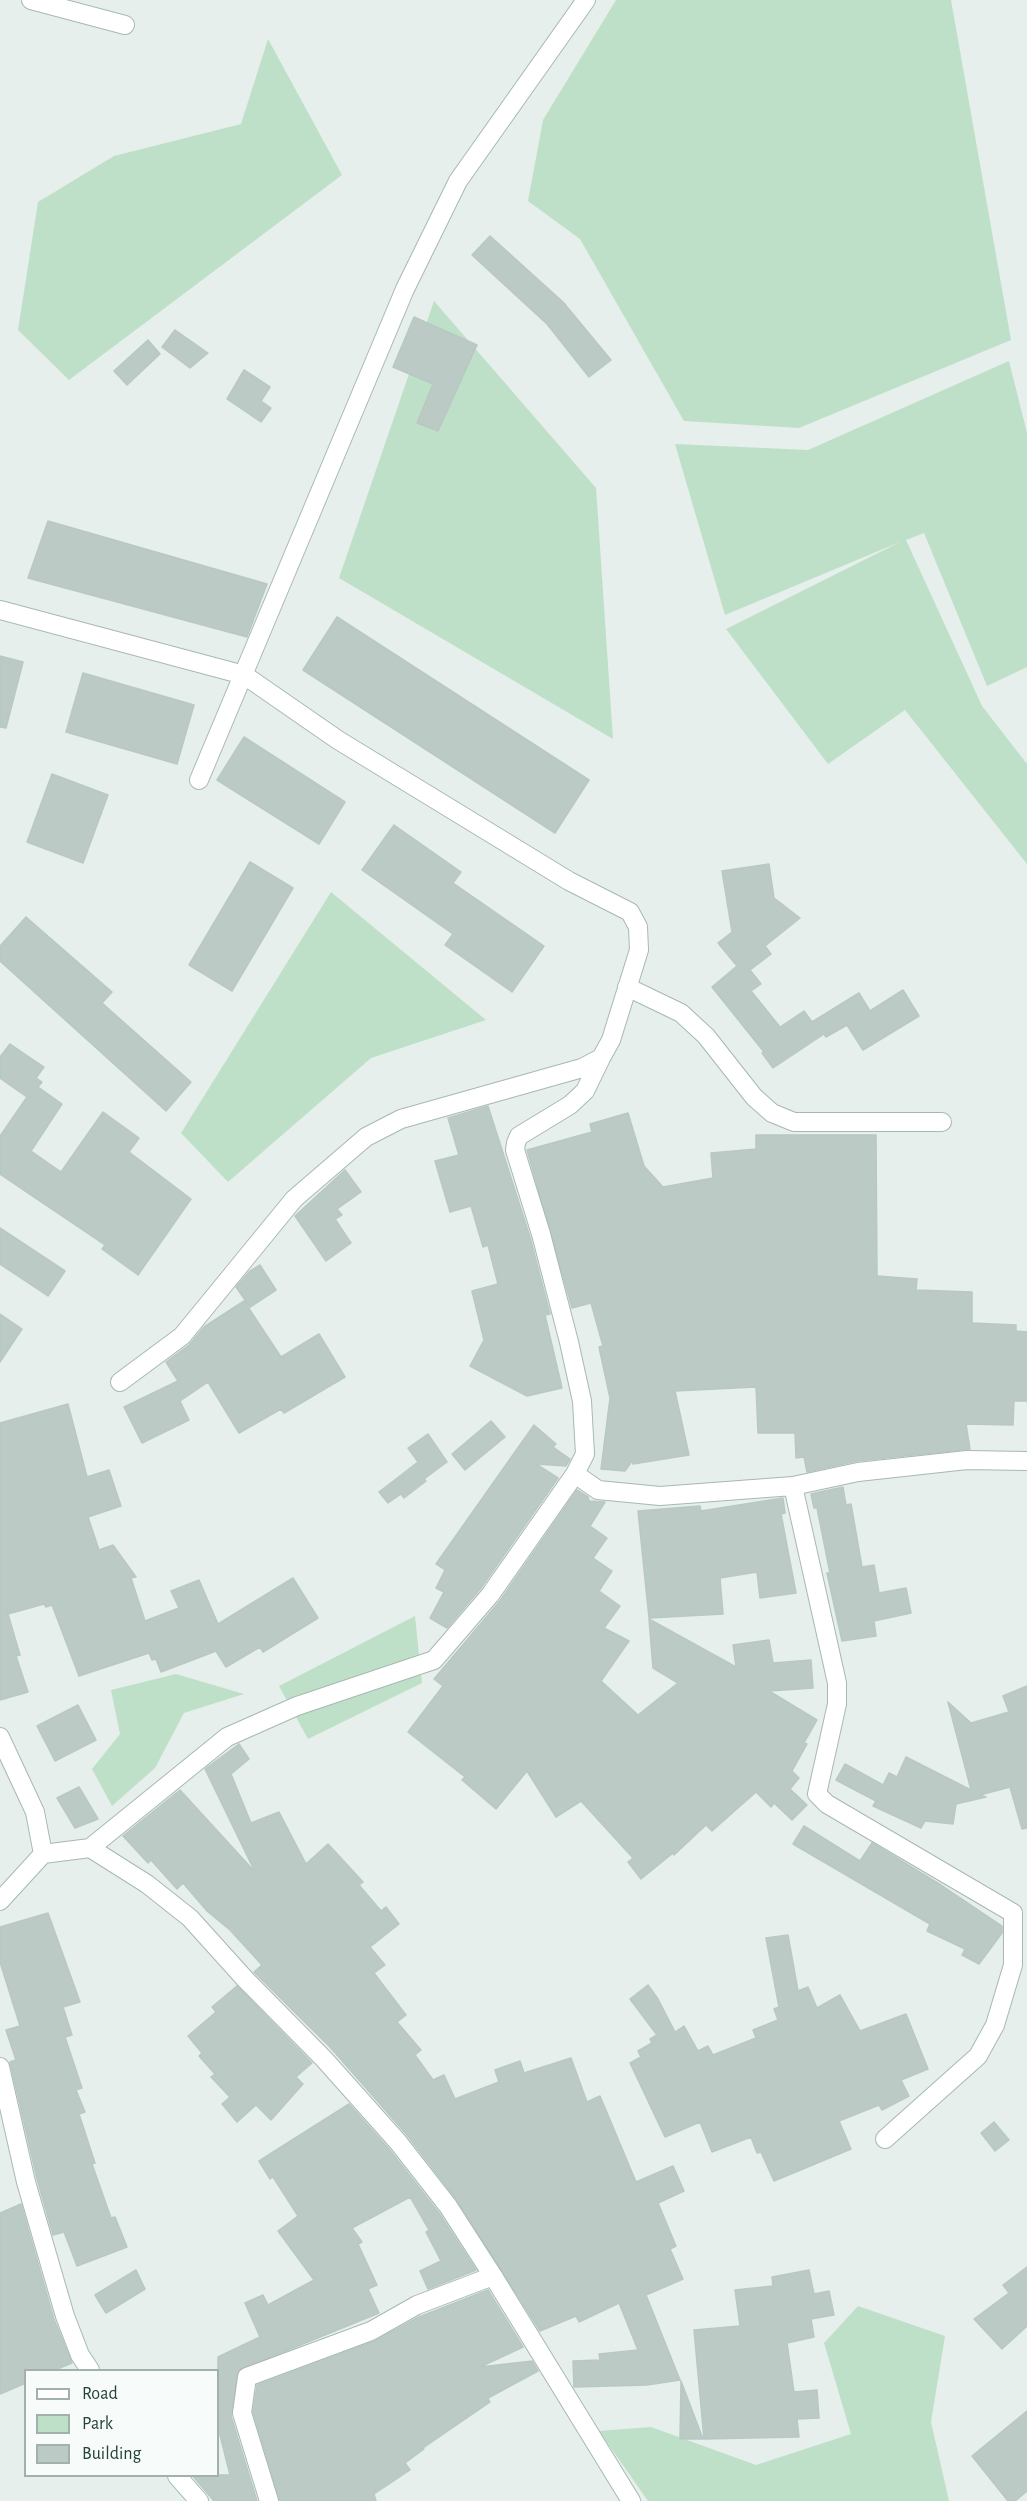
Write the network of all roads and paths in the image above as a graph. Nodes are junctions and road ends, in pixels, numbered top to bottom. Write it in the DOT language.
graph roads {
  1 [pos="31,0"];
  2 [pos="586,0"];
  3 [pos="125,26"];
  4 [pos="0,610"];
  5 [pos="244,675"];
  6 [pos="199,780"];
  7 [pos="627,987"];
  8 [pos="601,1059"];
  9 [pos="942,1122"];
  10 [pos="120,1382"];
  11 [pos="1027,1461"];
  12 [pos="575,1474"];
  13 [pos="793,1486"];
  14 [pos="0,1737"];
  15 [pos="90,1848"];
  16 [pos="44,1854"];
  17 [pos="0,1900"];
  18 [pos="0,2067"];
  19 [pos="885,2139"];
  20 [pos="493,2276"];
  21 [pos="89,2369"];
  22 [pos="179,2477"];
  23 [pos="199,2501"];
  24 [pos="269,2501"];
  25 [pos="631,2501"];
  1 -- 3 [label="street"];
  2 -- 5 [label="street"];
  4 -- 5 [label="street"];
  5 -- 6 [label="street"];
  5 -- 7 [label="street"];
  7 -- 8 [label="street"];
  7 -- 9 [label="street"];
  8 -- 10 [label="street"];
  8 -- 12 [label="street"];
  11 -- 13 [label="street"];
  12 -- 13 [label="street"];
  12 -- 15 [label="street"];
  13 -- 19 [label="street"];
  14 -- 16 [label="street"];
  15 -- 16 [label="street"];
  15 -- 20 [label="street"];
  16 -- 17 [label="street"];
  18 -- 21 [label="street"];
  20 -- 24 [label="street"];
  20 -- 25 [label="street"];
  22 -- 23 [label="street"];
}
